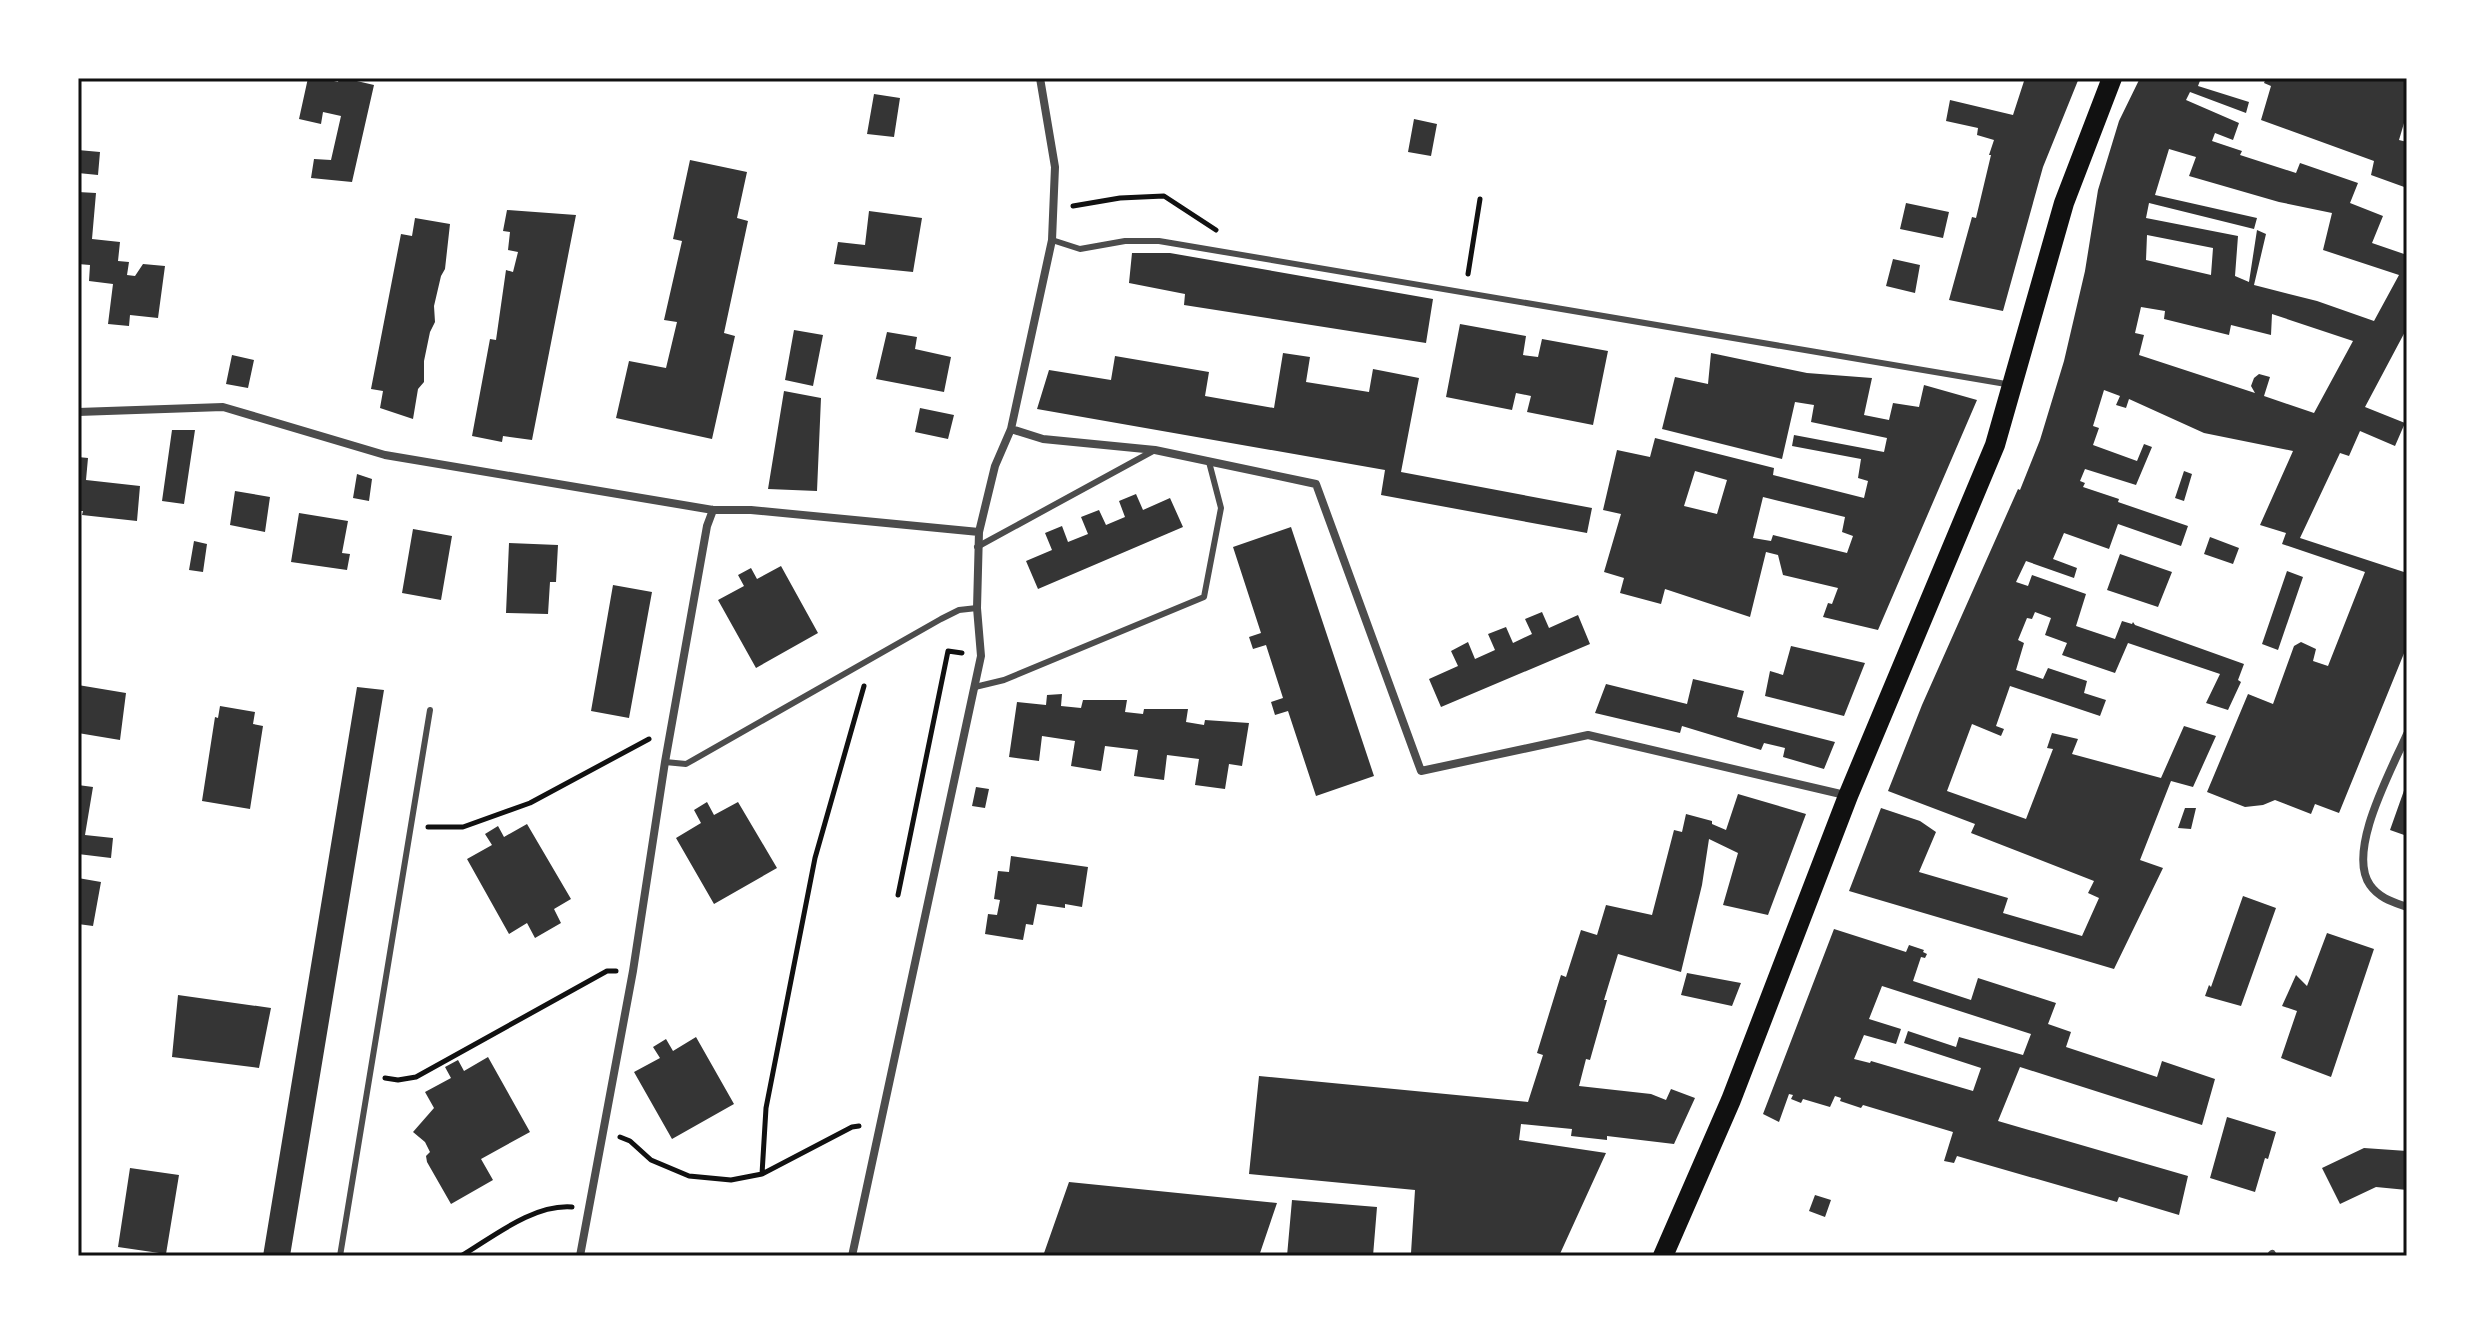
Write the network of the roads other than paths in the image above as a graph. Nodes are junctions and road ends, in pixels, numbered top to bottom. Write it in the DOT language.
graph roads {
  1 [pos="1040,78"];
  2 [pos="2112,78"];
  3 [pos="1052,240"];
  4 [pos="2014,386"];
  5 [pos="78,412"];
  6 [pos="1011,429"];
  7 [pos="1155,450"];
  8 [pos="1209,462"];
  9 [pos="713,510"];
  10 [pos="979,532"];
  11 [pos="977,547"];
  12 [pos="977,608"];
  13 [pos="975,687"];
  14 [pos="430,710"];
  15 [pos="2407,734"];
  16 [pos="665,762"];
  17 [pos="1848,796"];
  18 [pos="2407,907"];
  19 [pos="340,1256"];
  20 [pos="580,1256"];
  21 [pos="852,1256"];
  22 [pos="1663,1256"];
  1 -- 3 [label="street"];
  2 -- 4 [label="main road"];
  3 -- 4 [label="lane"];
  3 -- 6 [label="street"];
  4 -- 17 [label="main road"];
  5 -- 9 [label="street"];
  6 -- 7 [label="street"];
  6 -- 10 [label="street"];
  7 -- 8 [label="street"];
  7 -- 11 [label="lane"];
  8 -- 13 [label="lane"];
  8 -- 17 [label="street"];
  9 -- 10 [label="street"];
  9 -- 16 [label="street"];
  10 -- 11 [label="street"];
  11 -- 12 [label="street"];
  12 -- 13 [label="street"];
  12 -- 16 [label="lane"];
  13 -- 21 [label="street"];
  14 -- 19 [label="lane"];
  15 -- 18 [label="street"];
  16 -- 20 [label="street"];
  17 -- 22 [label="main road"];
}
